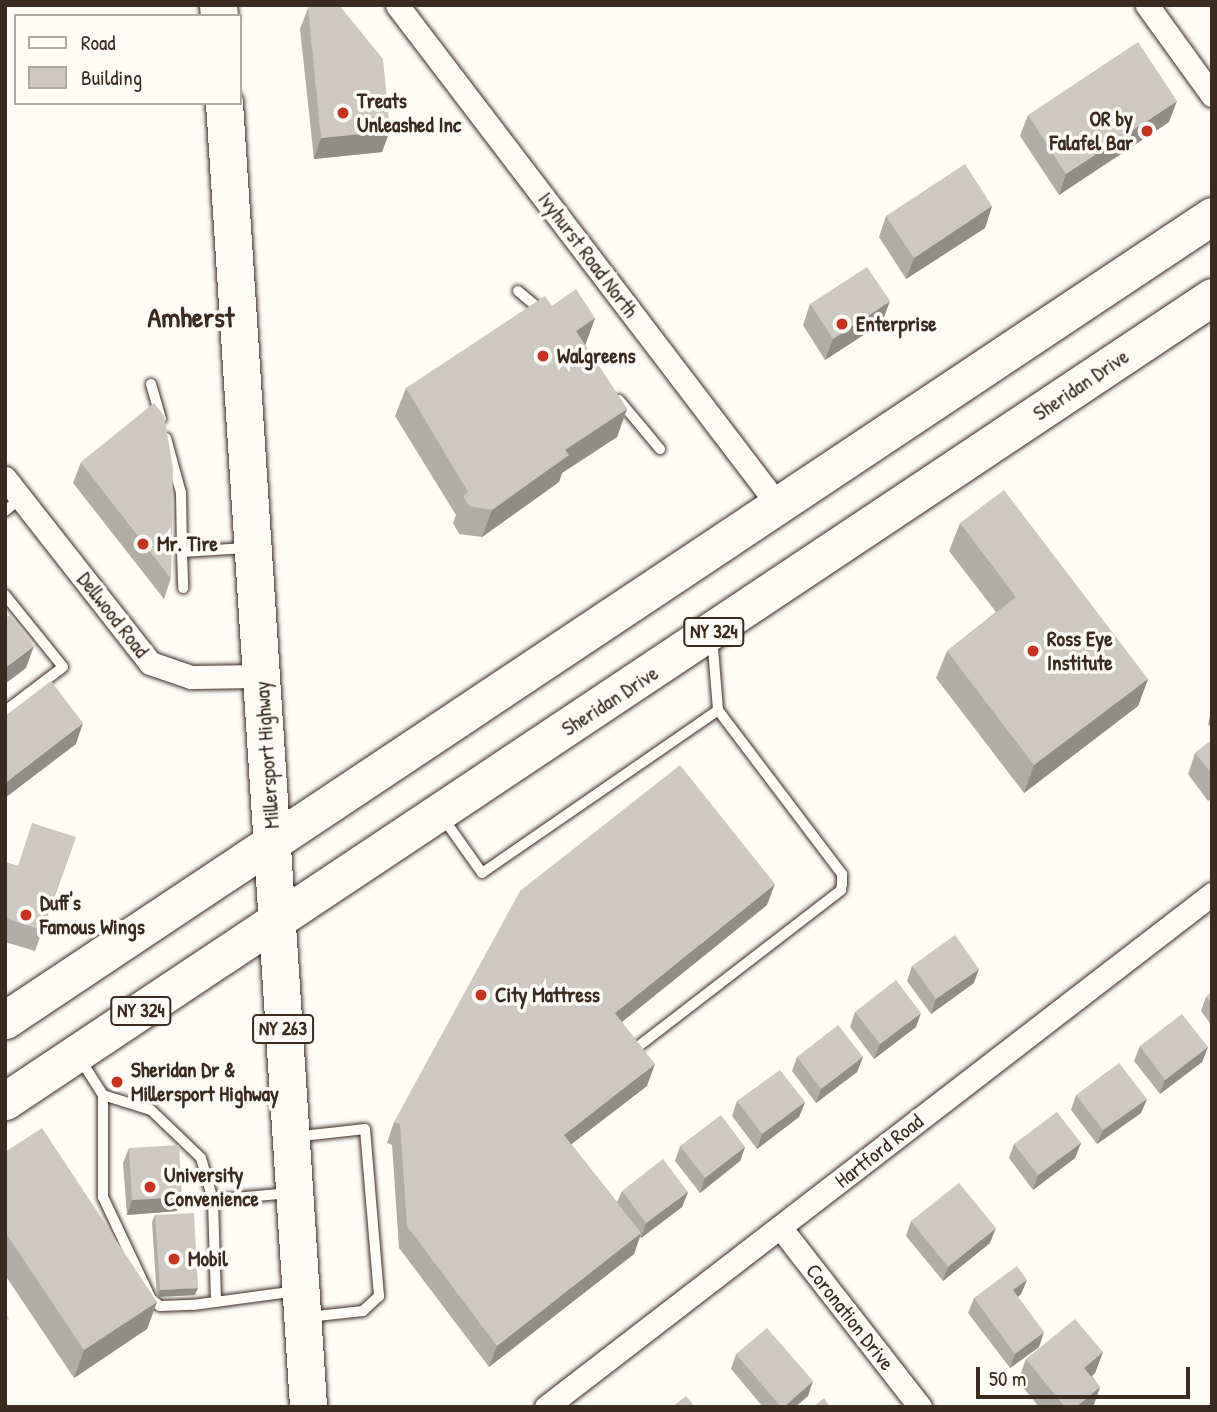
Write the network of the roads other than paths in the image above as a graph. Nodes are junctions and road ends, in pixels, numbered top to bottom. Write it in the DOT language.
graph roads {
  1 [pos="397,5"];
  2 [pos="1147,5"];
  3 [pos="1212,95"];
  4 [pos="224,105"];
  5 [pos="1212,216"];
  6 [pos="518,291"];
  7 [pos="1212,297"];
  8 [pos="557,323"];
  9 [pos="150,384"];
  10 [pos="610,390"];
  11 [pos="660,449"];
  12 [pos="5,478"];
  13 [pos="13,504"];
  14 [pos="778,505"];
  15 [pos="252,548"];
  16 [pos="182,552"];
  17 [pos="183,588"];
  18 [pos="5,595"];
  19 [pos="10,610"];
  20 [pos="712,633"];
  21 [pos="261,677"];
  22 [pos="718,710"];
  23 [pos="5,711"];
  24 [pos="440,813"];
  25 [pos="273,841"];
  26 [pos="1212,894"];
  27 [pos="276,921"];
  28 [pos="5,1020"];
  29 [pos="631,1052"];
  30 [pos="77,1053"];
  31 [pos="103,1095"];
  32 [pos="5,1101"];
  33 [pos="290,1138"];
  34 [pos="293,1193"];
  35 [pos="213,1200"];
  36 [pos="780,1227"];
  37 [pos="216,1302"];
  38 [pos="300,1304"];
  39 [pos="308,1407"];
  40 [pos="546,1407"];
  41 [pos="920,1407"];
  1 -- 14 [label="street, Ivyhurst Road North"];
  2 -- 3 [label="street"];
  4 -- 15 [label="main road, Millersport Highway / NY 263"];
  5 -- 14 [label="main road"];
  6 -- 8 [label="lane"];
  7 -- 20 [label="main road, Sheridan Drive / NY 324"];
  9 -- 16 [label="lane"];
  10 -- 11 [label="lane"];
  12 -- 13 [label="street, Dellwood Road"];
  13 -- 21 [label="street, Dellwood Road"];
  14 -- 25 [label="main road"];
  15 -- 16 [label="lane"];
  15 -- 21 [label="main road, Millersport Highway / NY 263"];
  16 -- 17 [label="lane"];
  18 -- 19 [label="lane"];
  19 -- 23 [label="lane"];
  20 -- 22 [label="lane"];
  20 -- 24 [label="main road, Sheridan Drive / NY 324"];
  21 -- 25 [label="main road, Millersport Highway / NY 263"];
  22 -- 24 [label="lane"];
  22 -- 29 [label="lane"];
  24 -- 27 [label="main road, Sheridan Drive / NY 324"];
  25 -- 27 [label="main road, Millersport Highway / NY 263"];
  25 -- 28 [label="main road"];
  26 -- 36 [label="street, Hartford Road"];
  27 -- 30 [label="main road, Sheridan Drive / NY 324"];
  27 -- 33 [label="main road, Millersport Highway / NY 263"];
  30 -- 31 [label="lane"];
  30 -- 32 [label="main road, Sheridan Drive / NY 324"];
  31 -- 35 [label="lane"];
  31 -- 37 [label="lane"];
  33 -- 34 [label="main road, Millersport Highway / NY 263"];
  33 -- 38 [label="lane"];
  34 -- 35 [label="lane"];
  34 -- 38 [label="main road, Millersport Highway / NY 263"];
  35 -- 37 [label="lane"];
  36 -- 40 [label="street, Hartford Road"];
  36 -- 41 [label="street, Coronation Drive"];
  37 -- 38 [label="lane"];
  38 -- 39 [label="main road, Millersport Highway / NY 263"];
}
